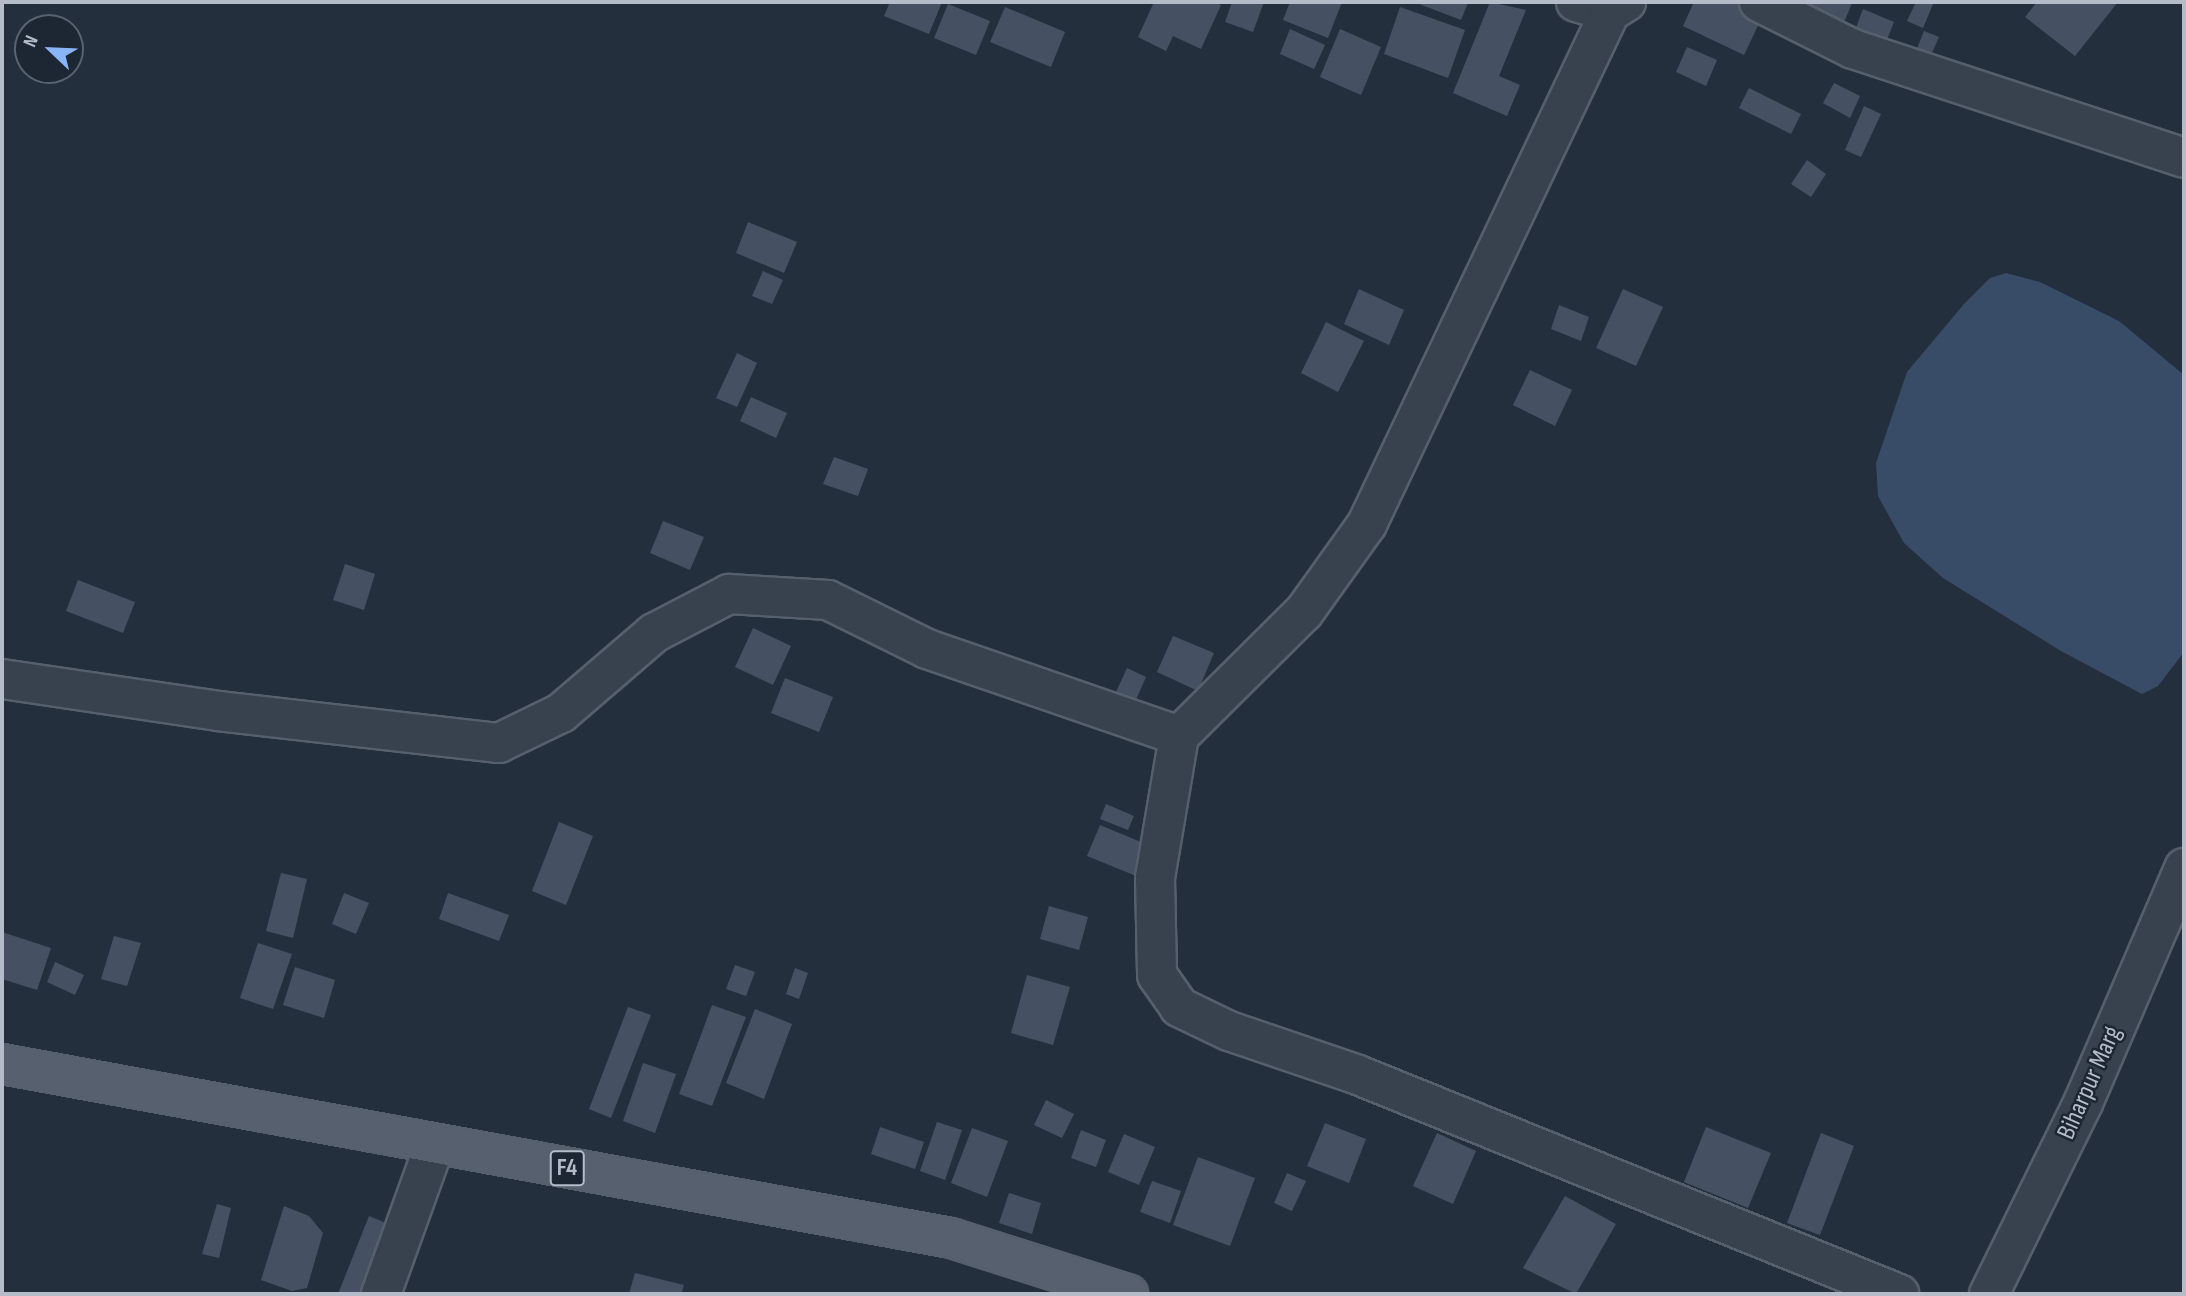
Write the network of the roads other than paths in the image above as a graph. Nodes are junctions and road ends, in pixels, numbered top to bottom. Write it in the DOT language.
graph roads {
  1 [pos="1759,2"];
  2 [pos="1604,5"];
  3 [pos="2184,158"];
  4 [pos="2,679"];
  5 [pos="1179,736"];
  6 [pos="2184,868"];
  7 [pos="2,1064"];
  8 [pos="435,1144"];
  9 [pos="381,1294"];
  10 [pos="1128,1294"];
  11 [pos="1899,1294"];
  12 [pos="1989,1294"];
  1 -- 3 [label="street"];
  2 -- 5 [label="street"];
  4 -- 5 [label="street"];
  5 -- 11 [label="street"];
  6 -- 12 [label="street, Biharpur Marg"];
  7 -- 8 [label="main road, F4"];
  8 -- 9 [label="street"];
  8 -- 10 [label="main road, F4"];
}
